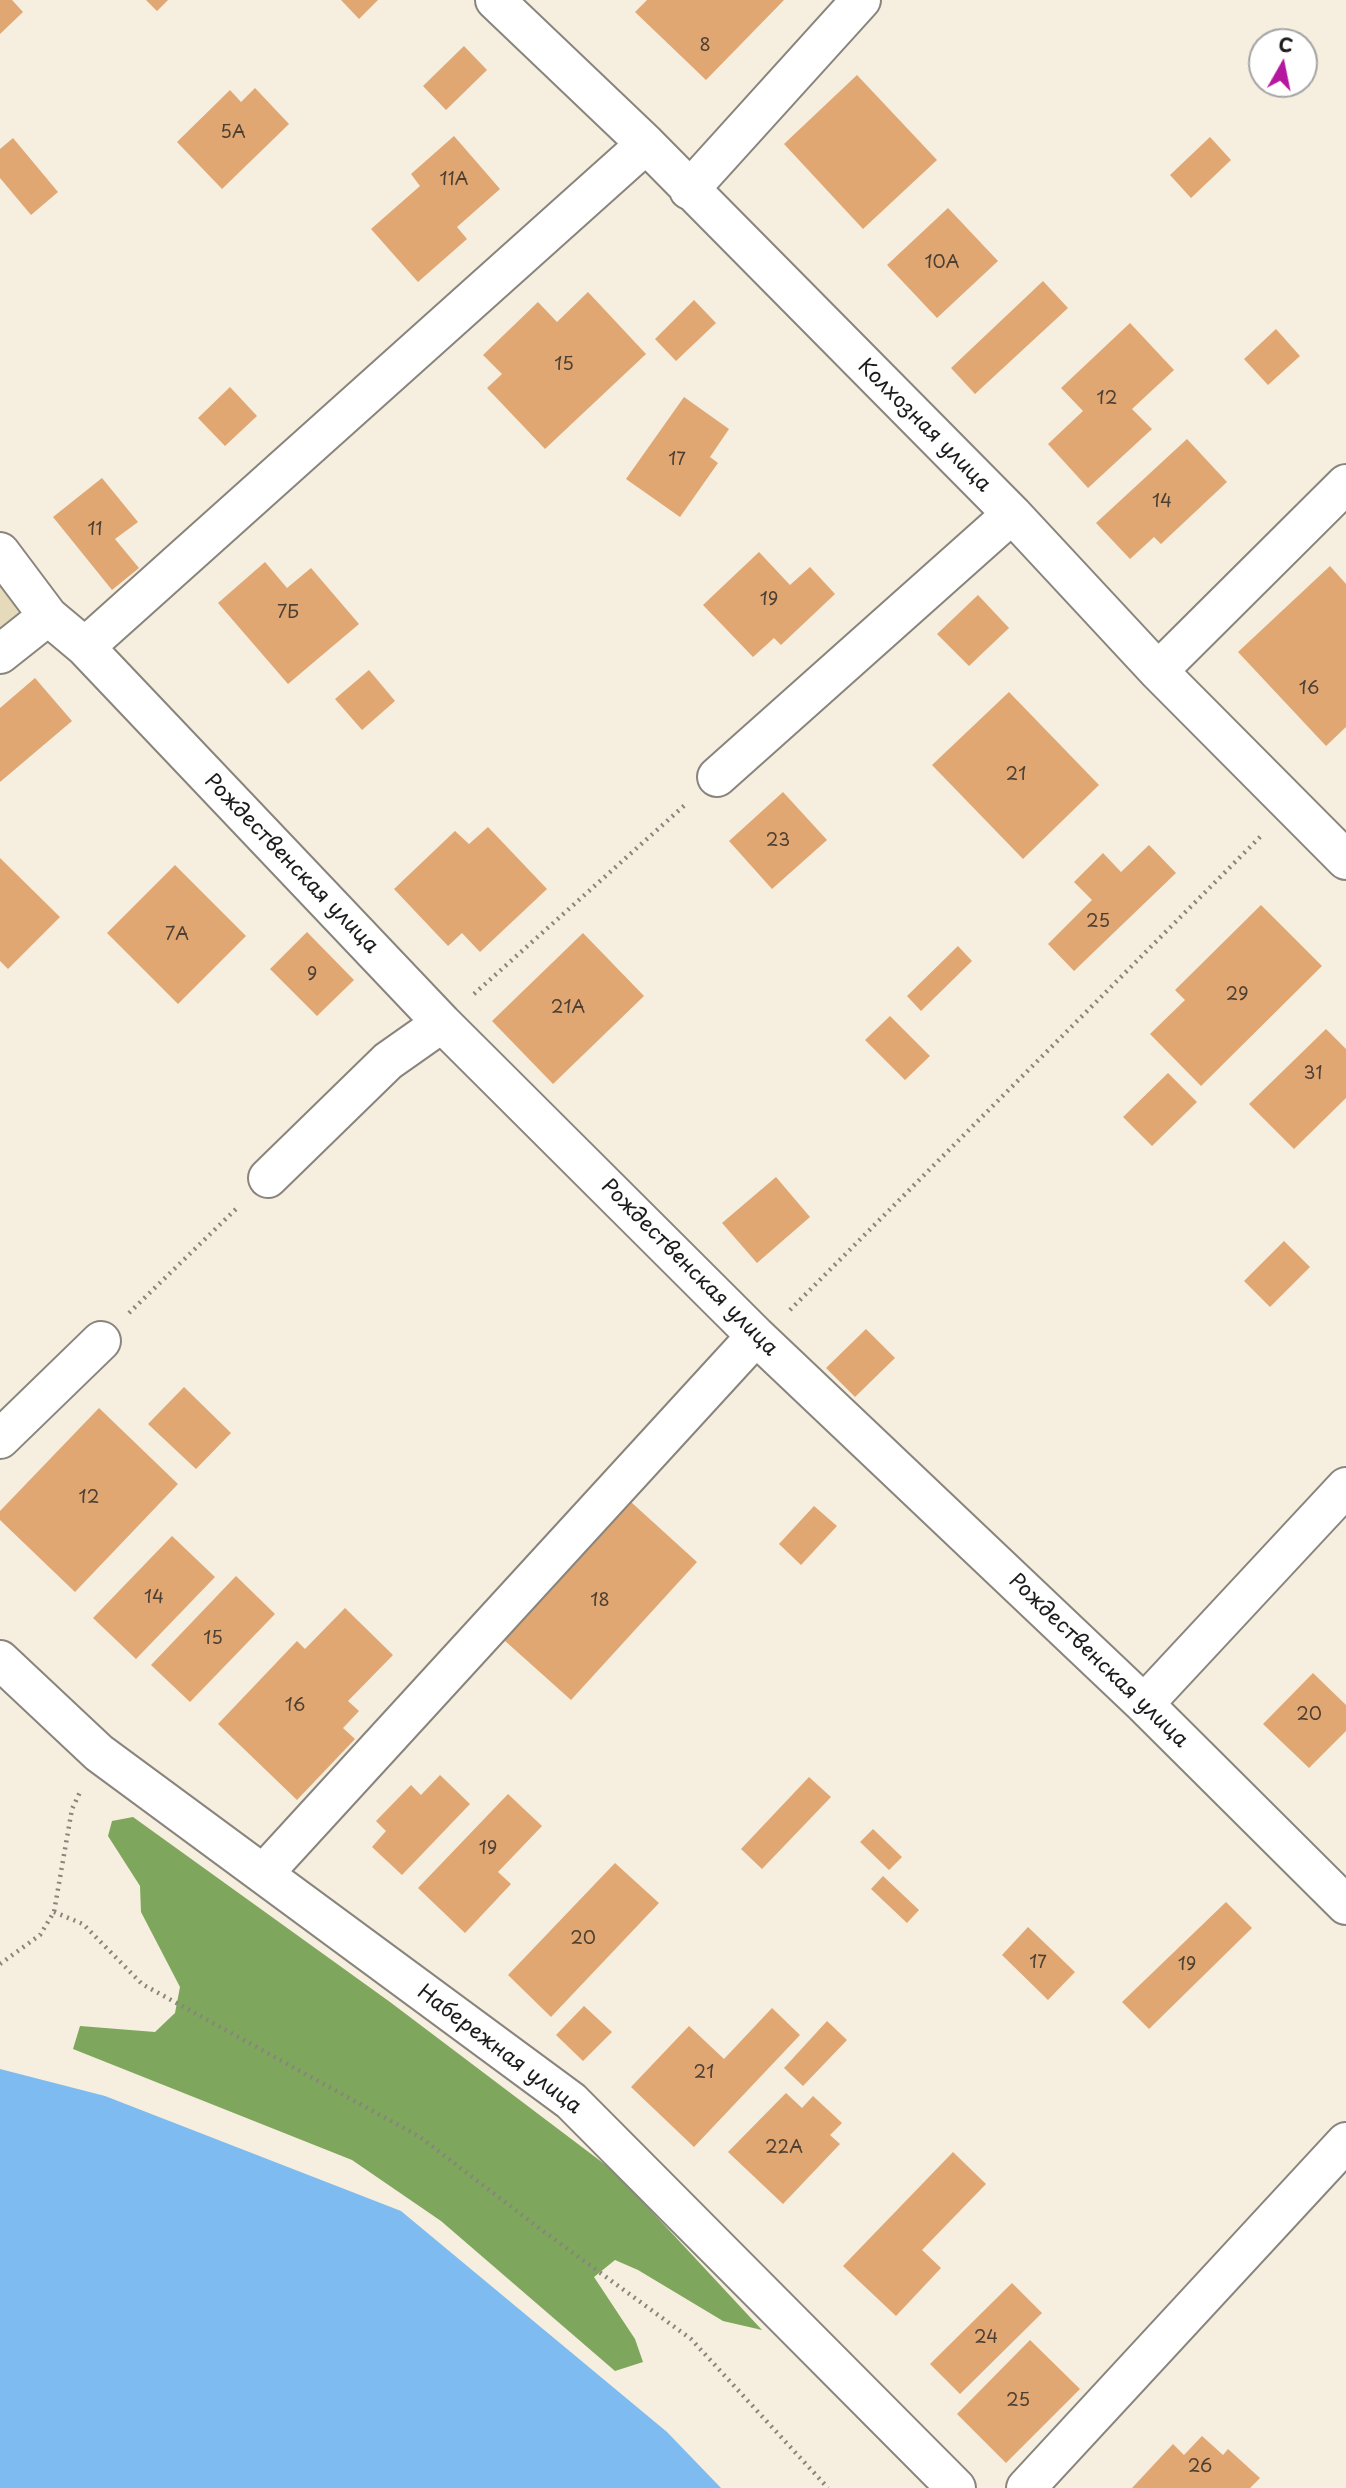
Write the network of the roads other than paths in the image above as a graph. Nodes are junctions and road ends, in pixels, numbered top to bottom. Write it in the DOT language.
graph roads {
  1 [pos="495,0"];
  2 [pos="861,0"];
  3 [pos="646,144"];
  4 [pos="690,190"];
  5 [pos="1346,484"];
  6 [pos="1012,514"];
  7 [pos="0,552"];
  8 [pos="48,616"];
  9 [pos="85,646"];
  10 [pos="0,654"];
  11 [pos="1158,671"];
  12 [pos="717,777"];
  13 [pos="1346,860"];
  14 [pos="442,1023"];
  15 [pos="268,1178"];
  16 [pos="756,1336"];
  17 [pos="101,1340"];
  18 [pos="0,1439"];
  19 [pos="1346,1487"];
  20 [pos="0,1660"];
  21 [pos="1144,1704"];
  22 [pos="263,1874"];
  23 [pos="1346,1905"];
  24 [pos="1346,2143"];
  25 [pos="956,2488"];
  26 [pos="1026,2488"];
  1 -- 3 [label="street, Колхозная улица"];
  2 -- 4 [label="street"];
  3 -- 4 [label="street, Колхозная улица"];
  3 -- 9 [label="street"];
  4 -- 6 [label="street, Колхозная улица"];
  5 -- 11 [label="street"];
  6 -- 11 [label="street, Колхозная улица"];
  6 -- 12 [label="street"];
  7 -- 8 [label="street, Рождественская улица"];
  8 -- 9 [label="street, Рождественская улица"];
  8 -- 10 [label="street"];
  9 -- 14 [label="street, Рождественская улица"];
  11 -- 13 [label="street, Колхозная улица"];
  14 -- 15 [label="street"];
  14 -- 16 [label="street, Рождественская улица"];
  16 -- 21 [label="street, Рождественская улица"];
  16 -- 22 [label="street"];
  17 -- 18 [label="street"];
  19 -- 21 [label="street"];
  20 -- 22 [label="street, Набережная улица"];
  21 -- 23 [label="street, Рождественская улица"];
  22 -- 25 [label="street, Набережная улица"];
  24 -- 26 [label="street"];
}
